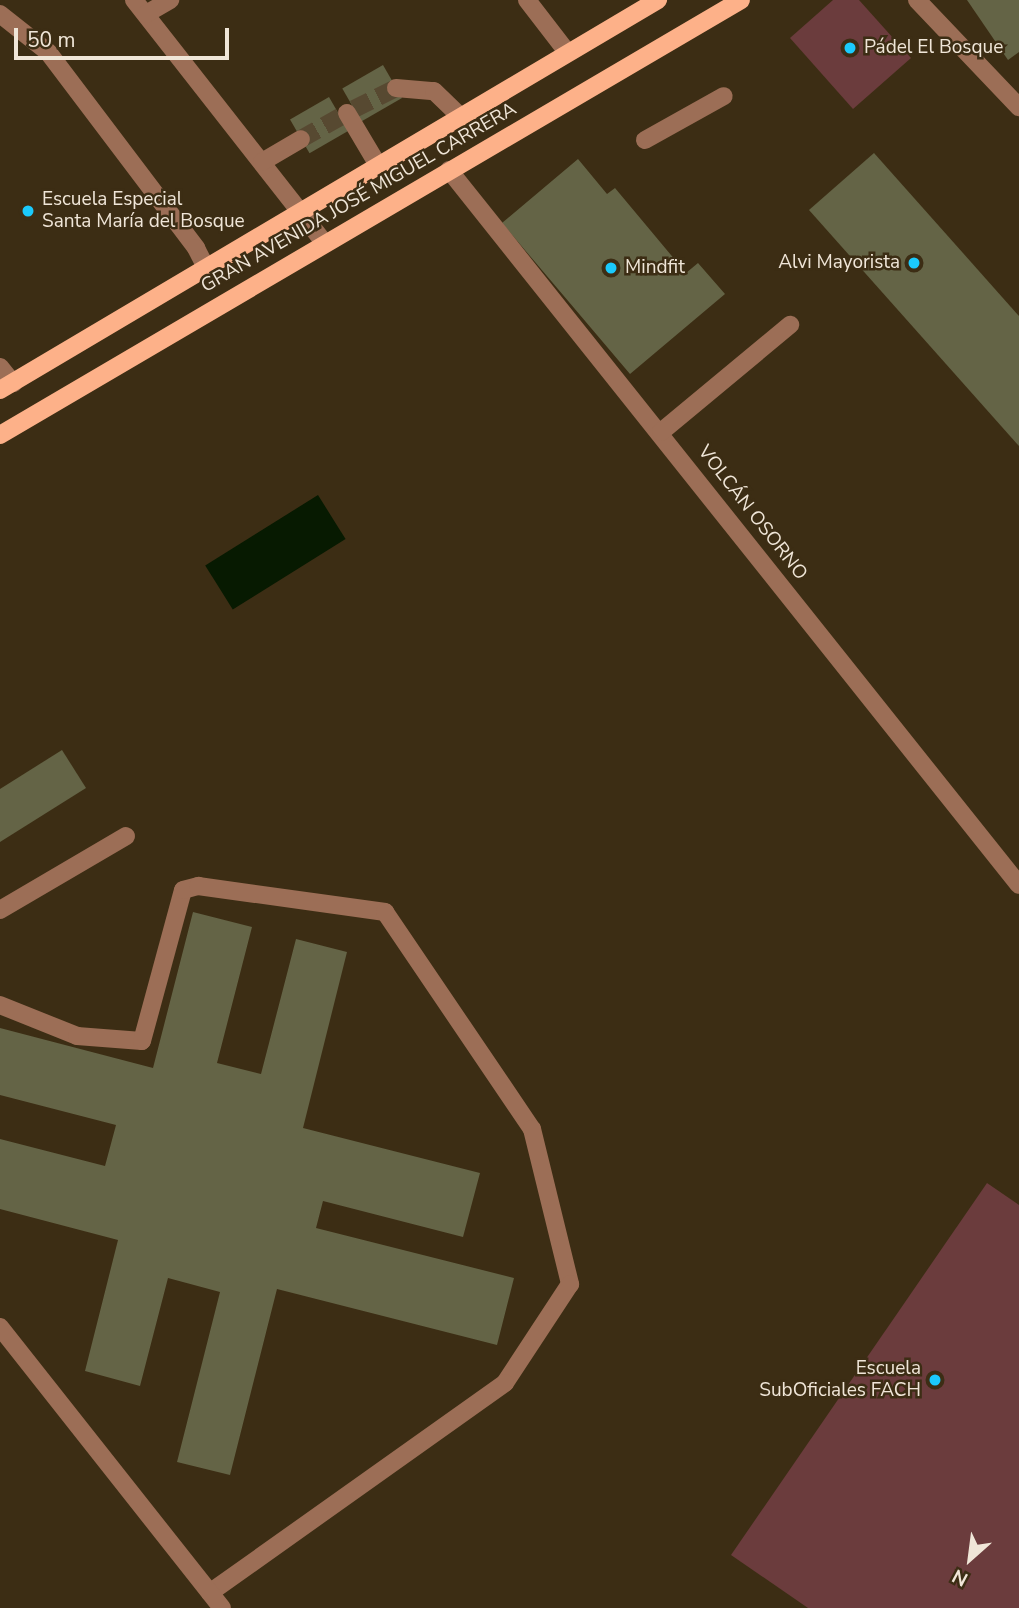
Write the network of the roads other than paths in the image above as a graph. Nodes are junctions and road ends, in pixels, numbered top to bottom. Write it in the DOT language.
graph roads {
  1 [pos="170,0"];
  2 [pos="527,0"];
  3 [pos="658,0"];
  4 [pos="741,0"];
  5 [pos="917,0"];
  6 [pos="140,7"];
  7 [pos="0,14"];
  8 [pos="567,52"];
  9 [pos="396,88"];
  10 [pos="724,96"];
  11 [pos="1019,107"];
  12 [pos="347,113"];
  13 [pos="461,117"];
  14 [pos="301,139"];
  15 [pos="645,140"];
  16 [pos="262,162"];
  17 [pos="379,167"];
  18 [pos="449,170"];
  19 [pos="302,213"];
  20 [pos="324,242"];
  21 [pos="207,270"];
  22 [pos="790,325"];
  23 [pos="0,367"];
  24 [pos="6,387"];
  25 [pos="661,432"];
  26 [pos="0,435"];
  27 [pos="126,836"];
  28 [pos="1019,885"];
  29 [pos="0,910"];
  30 [pos="0,1005"];
  31 [pos="0,1327"];
  32 [pos="210,1593"];
  33 [pos="222,1608"];
  1 -- 6 [label="street"];
  2 -- 8 [label="street"];
  3 -- 8 [label="main road, GRAN AVENIDA JOSÉ MIGUEL CARRERA"];
  4 -- 18 [label="main road, GRAN AVENIDA JOSÉ MIGUEL CARRERA"];
  5 -- 11 [label="street"];
  6 -- 16 [label="street"];
  7 -- 21 [label="street"];
  8 -- 13 [label="main road, GRAN AVENIDA JOSÉ MIGUEL CARRERA"];
  9 -- 13 [label="street"];
  10 -- 15 [label="street"];
  12 -- 17 [label="street"];
  13 -- 17 [label="main road, GRAN AVENIDA JOSÉ MIGUEL CARRERA"];
  14 -- 16 [label="street"];
  16 -- 19 [label="street"];
  17 -- 19 [label="main road, GRAN AVENIDA JOSÉ MIGUEL CARRERA"];
  18 -- 20 [label="main road, GRAN AVENIDA JOSÉ MIGUEL CARRERA"];
  18 -- 25 [label="street, VOLCÁN OSORNO"];
  19 -- 20 [label="street"];
  19 -- 21 [label="main road, GRAN AVENIDA JOSÉ MIGUEL CARRERA"];
  20 -- 26 [label="main road, GRAN AVENIDA JOSÉ MIGUEL CARRERA"];
  21 -- 24 [label="main road, GRAN AVENIDA JOSÉ MIGUEL CARRERA"];
  22 -- 25 [label="street"];
  23 -- 24 [label="street"];
  25 -- 28 [label="street, VOLCÁN OSORNO"];
  27 -- 29 [label="street"];
  30 -- 32 [label="street"];
  31 -- 32 [label="street"];
  32 -- 33 [label="street"];
}
